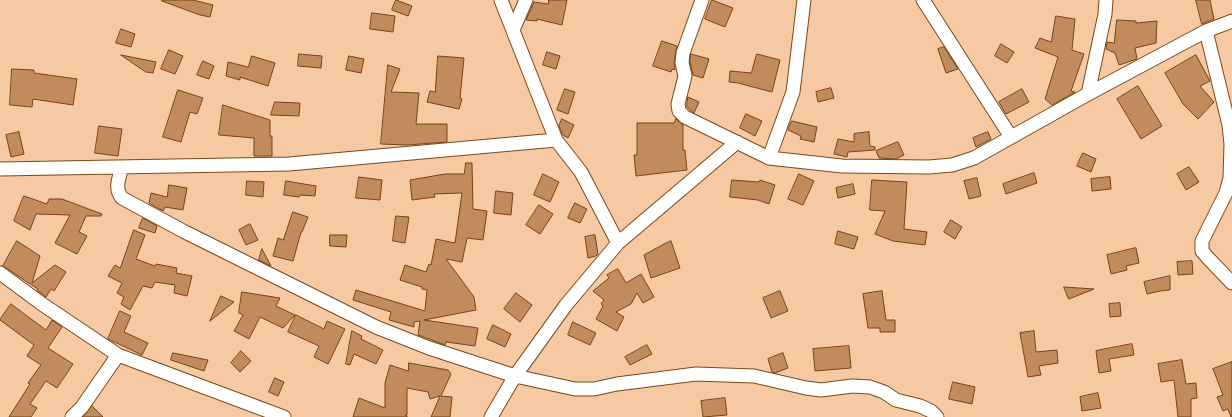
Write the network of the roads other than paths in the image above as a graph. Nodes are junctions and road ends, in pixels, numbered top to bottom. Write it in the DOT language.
graph roads {
  1 [pos="501,0"];
  2 [pos="526,0"];
  3 [pos="702,0"];
  4 [pos="804,0"];
  5 [pos="923,0"];
  6 [pos="1106,0"];
  7 [pos="1232,21"];
  8 [pos="513,30"];
  9 [pos="1206,32"];
  10 [pos="1088,94"];
  11 [pos="1011,137"];
  12 [pos="556,140"];
  13 [pos="737,142"];
  14 [pos="769,158"];
  15 [pos="122,167"];
  16 [pos="0,169"];
  17 [pos="618,243"];
  18 [pos="0,273"];
  19 [pos="1232,283"];
  20 [pos="118,355"];
  21 [pos="515,376"];
  22 [pos="72,417"];
  23 [pos="283,417"];
  24 [pos="490,417"];
  25 [pos="937,417"];
  1 -- 8 [label="street"];
  2 -- 8 [label="street"];
  3 -- 13 [label="street"];
  4 -- 14 [label="street"];
  5 -- 11 [label="street"];
  6 -- 10 [label="street"];
  7 -- 9 [label="street"];
  8 -- 12 [label="street"];
  9 -- 10 [label="street"];
  9 -- 19 [label="street"];
  10 -- 11 [label="street"];
  11 -- 14 [label="street"];
  12 -- 15 [label="street"];
  12 -- 17 [label="street"];
  13 -- 14 [label="street"];
  13 -- 17 [label="street"];
  15 -- 16 [label="street"];
  15 -- 21 [label="street"];
  17 -- 21 [label="street"];
  18 -- 20 [label="street"];
  20 -- 22 [label="street"];
  20 -- 23 [label="street"];
  21 -- 24 [label="street"];
  21 -- 25 [label="street"];
}
